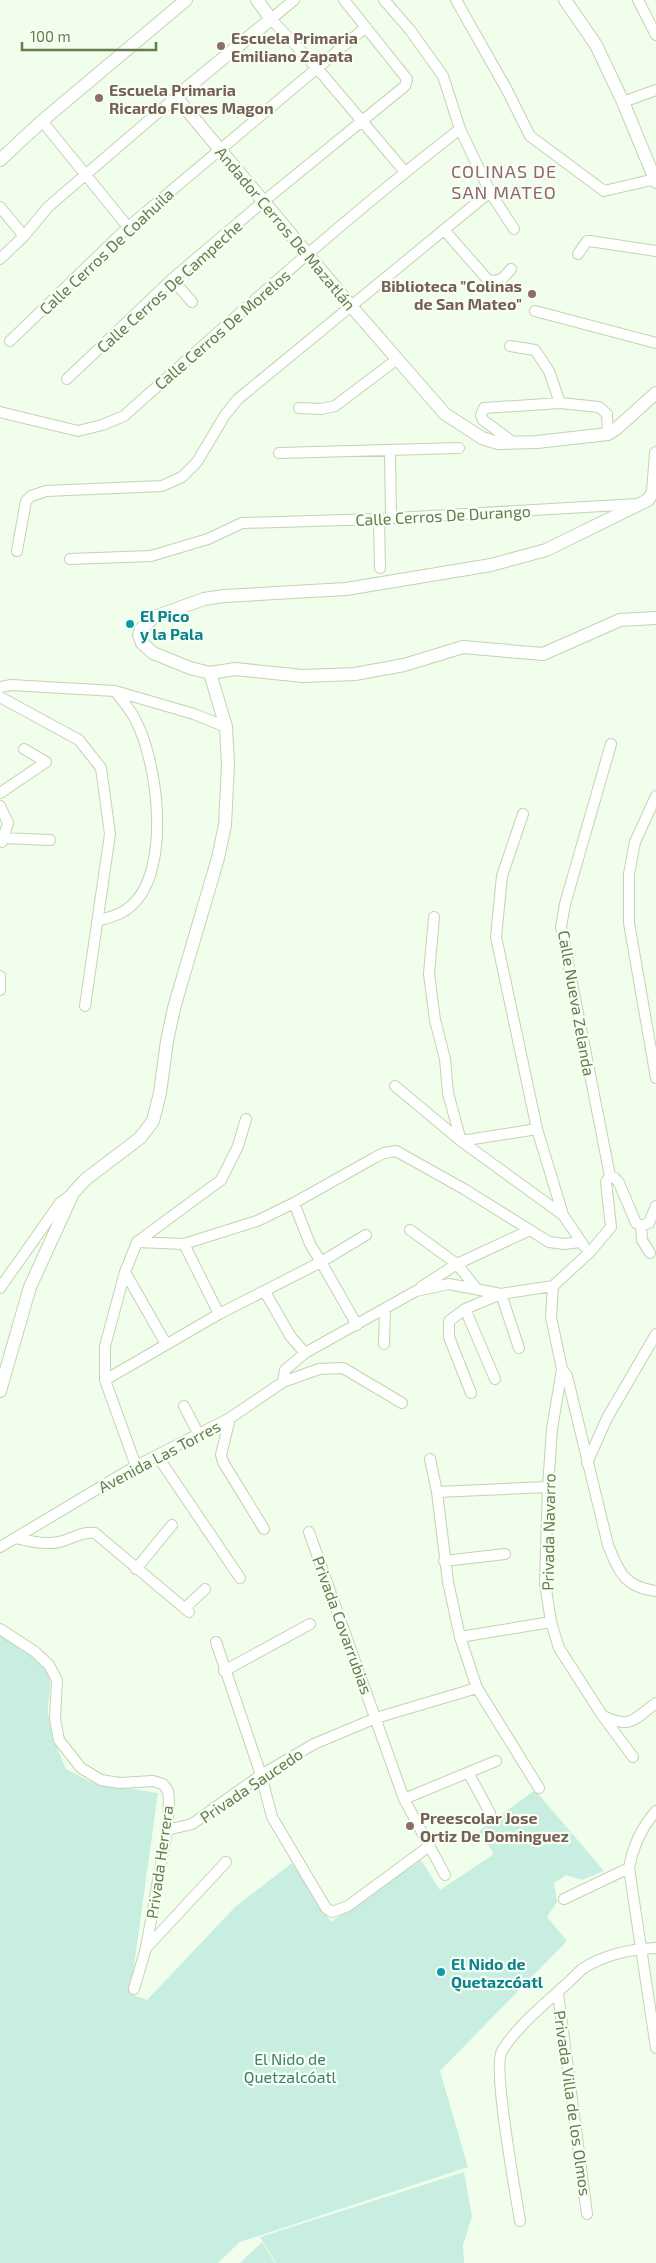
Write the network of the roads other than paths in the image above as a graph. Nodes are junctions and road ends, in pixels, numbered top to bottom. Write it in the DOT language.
graph roads {
  1 [pos="186,0"];
  2 [pos="257,0"];
  3 [pos="294,0"];
  4 [pos="344,0"];
  5 [pos="384,0"];
  6 [pos="456,0"];
  7 [pos="565,0"];
  8 [pos="638,0"];
  9 [pos="271,19"];
  10 [pos="366,27"];
  11 [pos="656,35"];
  12 [pos="317,68"];
  13 [pos="656,90"];
  14 [pos="176,97"];
  15 [pos="624,102"];
  16 [pos="361,120"];
  17 [pos="42,121"];
  18 [pos="460,129"];
  19 [pos="221,150"];
  20 [pos="0,160"];
  21 [pos="405,172"];
  22 [pos="84,175"];
  23 [pos="655,180"];
  24 [pos="490,192"];
  25 [pos="264,201"];
  26 [pos="0,207"];
  27 [pos="128,227"];
  28 [pos="514,229"];
  29 [pos="444,231"];
  30 [pos="24,236"];
  31 [pos="656,251"];
  32 [pos="308,254"];
  33 [pos="578,254"];
  34 [pos="0,259"];
  35 [pos="511,269"];
  36 [pos="172,279"];
  37 [pos="192,302"];
  38 [pos="350,306"];
  39 [pos="535,311"];
  40 [pos="10,341"];
  41 [pos="656,342"];
  42 [pos="510,346"];
  43 [pos="396,360"];
  44 [pos="67,380"];
  45 [pos="656,392"];
  46 [pos="560,403"];
  47 [pos="300,408"];
  48 [pos="0,412"];
  49 [pos="608,434"];
  50 [pos="514,443"];
  51 [pos="459,448"];
  52 [pos="390,451"];
  53 [pos="279,453"];
  54 [pos="656,453"];
  55 [pos="643,503"];
  56 [pos="391,518"];
  57 [pos="379,519"];
  58 [pos="17,551"];
  59 [pos="70,559"];
  60 [pos="380,568"];
  61 [pos="656,618"];
  62 [pos="210,673"];
  63 [pos="0,687"];
  64 [pos="115,691"];
  65 [pos="0,697"];
  66 [pos="226,727"];
  67 [pos="611,744"];
  68 [pos="24,749"];
  69 [pos="0,793"];
  70 [pos="656,796"];
  71 [pos="0,806"];
  72 [pos="523,814"];
  73 [pos="50,840"];
  74 [pos="1,841"];
  75 [pos="434,917"];
  76 [pos="97,921"];
  77 [pos="0,976"];
  78 [pos="0,990"];
  79 [pos="85,1006"];
  80 [pos="656,1078"];
  81 [pos="395,1086"];
  82 [pos="246,1119"];
  83 [pos="537,1129"];
  84 [pos="462,1141"];
  85 [pos="610,1176"];
  86 [pos="73,1193"];
  87 [pos="294,1203"];
  88 [pos="656,1206"];
  89 [pos="563,1215"];
  90 [pos="641,1226"];
  91 [pos="410,1230"];
  92 [pos="530,1230"];
  93 [pos="366,1235"];
  94 [pos="137,1242"];
  95 [pos="580,1242"];
  96 [pos="184,1244"];
  97 [pos="590,1252"];
  98 [pos="650,1253"];
  99 [pos="321,1262"];
  100 [pos="457,1264"];
  101 [pos="124,1272"];
  102 [pos="553,1286"];
  103 [pos="0,1288"];
  104 [pos="476,1288"];
  105 [pos="416,1291"];
  106 [pos="265,1292"];
  107 [pos="501,1294"];
  108 [pos="385,1309"];
  109 [pos="464,1310"];
  110 [pos="219,1314"];
  111 [pos="357,1325"];
  112 [pos="656,1334"];
  113 [pos="166,1344"];
  114 [pos="384,1344"];
  115 [pos="518,1348"];
  116 [pos="305,1352"];
  117 [pos="562,1369"];
  118 [pos="495,1379"];
  119 [pos="105,1380"];
  120 [pos="283,1382"];
  121 [pos="0,1391"];
  122 [pos="471,1393"];
  123 [pos="402,1402"];
  124 [pos="184,1406"];
  125 [pos="230,1418"];
  126 [pos="199,1435"];
  127 [pos="158,1456"];
  128 [pos="430,1459"];
  129 [pos="587,1463"];
  130 [pos="136,1466"];
  131 [pos="548,1487"];
  132 [pos="437,1492"];
  133 [pos="172,1525"];
  134 [pos="264,1529"];
  135 [pos="309,1532"];
  136 [pos="15,1538"];
  137 [pos="0,1546"];
  138 [pos="505,1554"];
  139 [pos="444,1562"];
  140 [pos="136,1570"];
  141 [pos="240,1578"];
  142 [pos="205,1589"];
  143 [pos="656,1591"];
  144 [pos="550,1622"];
  145 [pos="310,1624"];
  146 [pos="0,1629"];
  147 [pos="460,1637"];
  148 [pos="216,1642"];
  149 [pos="224,1671"];
  150 [pos="477,1688"];
  151 [pos="656,1703"];
  152 [pos="602,1715"];
  153 [pos="376,1718"];
  154 [pos="633,1757"];
  155 [pos="496,1761"];
  156 [pos="469,1774"];
  157 [pos="261,1775"];
  158 [pos="539,1788"];
  159 [pos="404,1799"];
  160 [pos="656,1811"];
  161 [pos="490,1813"];
  162 [pos="167,1830"];
  163 [pos="428,1847"];
  164 [pos="226,1862"];
  165 [pos="629,1868"];
  166 [pos="445,1875"];
  167 [pos="564,1899"];
  168 [pos="146,1948"];
  169 [pos="656,1948"];
  170 [pos="642,1949"];
  171 [pos="134,1989"];
  172 [pos="558,1993"];
  173 [pos="656,2048"];
  174 [pos="587,2214"];
  175 [pos="520,2220"];
  1 -- 17 [label="street"];
  2 -- 9 [label="street"];
  3 -- 9 [label="street"];
  4 -- 10 [label="street"];
  5 -- 18 [label="street"];
  6 -- 23 [label="street"];
  7 -- 15 [label="street"];
  8 -- 11 [label="street"];
  9 -- 12 [label="street"];
  9 -- 14 [label="street"];
  10 -- 12 [label="street, Calle Cerros De Coahuila"];
  10 -- 16 [label="street, Calle Cerros De Campeche"];
  12 -- 16 [label="street"];
  12 -- 19 [label="street, Calle Cerros De Coahuila"];
  13 -- 15 [label="street"];
  14 -- 19 [label="street, Andador Cerros De Mazatlán"];
  14 -- 22 [label="street"];
  15 -- 23 [label="street"];
  16 -- 21 [label="street"];
  16 -- 25 [label="street, Calle Cerros De Campeche"];
  17 -- 20 [label="street"];
  17 -- 22 [label="street"];
  18 -- 21 [label="street, Calle Cerros De Morelos"];
  18 -- 24 [label="street"];
  19 -- 25 [label="street, Andador Cerros De Mazatlán"];
  19 -- 27 [label="street, Calle Cerros De Coahuila"];
  21 -- 32 [label="street, Calle Cerros De Morelos"];
  22 -- 27 [label="street"];
  22 -- 30 [label="street"];
  24 -- 28 [label="street"];
  24 -- 29 [label="street"];
  25 -- 32 [label="street, Andador Cerros De Mazatlán"];
  25 -- 36 [label="street, Calle Cerros De Campeche"];
  26 -- 30 [label="street"];
  27 -- 40 [label="street, Calle Cerros De Coahuila"];
  29 -- 35 [label="street"];
  29 -- 38 [label="street"];
  30 -- 34 [label="street"];
  31 -- 33 [label="street"];
  32 -- 38 [label="street, Andador Cerros De Mazatlán"];
  32 -- 48 [label="street, Calle Cerros De Morelos"];
  36 -- 37 [label="street"];
  36 -- 44 [label="street, Calle Cerros De Campeche"];
  38 -- 43 [label="street, Andador Cerros De Mazatlán"];
  38 -- 58 [label="street"];
  39 -- 41 [label="street"];
  42 -- 46 [label="street"];
  43 -- 47 [label="street"];
  43 -- 50 [label="street, Andador Cerros De Mazatlán"];
  45 -- 49 [label="street"];
  46 -- 49 [label="street"];
  46 -- 50 [label="street"];
  49 -- 50 [label="street"];
  51 -- 52 [label="street"];
  52 -- 53 [label="street"];
  52 -- 56 [label="street"];
  54 -- 55 [label="street"];
  55 -- 56 [label="street, Calle Cerros De Durango"];
  55 -- 62 [label="street"];
  56 -- 57 [label="street, Calle Cerros De Durango"];
  57 -- 59 [label="street, Calle Cerros De Durango"];
  57 -- 60 [label="street"];
  61 -- 62 [label="street"];
  62 -- 66 [label="street"];
  63 -- 64 [label="street"];
  64 -- 66 [label="street"];
  64 -- 76 [label="street"];
  65 -- 76 [label="street"];
  66 -- 86 [label="street"];
  67 -- 85 [label="street, Calle Nueva Zelanda"];
  68 -- 69 [label="street"];
  70 -- 80 [label="street"];
  71 -- 74 [label="street"];
  72 -- 83 [label="street"];
  73 -- 74 [label="street"];
  75 -- 84 [label="street"];
  76 -- 79 [label="street"];
  77 -- 78 [label="street"];
  81 -- 84 [label="street"];
  82 -- 94 [label="street"];
  83 -- 84 [label="street"];
  83 -- 89 [label="street"];
  84 -- 89 [label="street"];
  85 -- 90 [label="street"];
  85 -- 97 [label="street"];
  86 -- 103 [label="street"];
  86 -- 121 [label="street"];
  87 -- 92 [label="street"];
  87 -- 96 [label="street"];
  87 -- 99 [label="street"];
  88 -- 90 [label="street"];
  89 -- 95 [label="street"];
  90 -- 98 [label="street"];
  91 -- 100 [label="street"];
  92 -- 95 [label="street"];
  92 -- 100 [label="street"];
  93 -- 99 [label="street"];
  94 -- 96 [label="street"];
  94 -- 101 [label="street"];
  95 -- 97 [label="street"];
  96 -- 110 [label="street"];
  97 -- 102 [label="street"];
  99 -- 106 [label="street"];
  99 -- 111 [label="street"];
  100 -- 104 [label="street"];
  100 -- 105 [label="street"];
  101 -- 113 [label="street"];
  101 -- 119 [label="street"];
  102 -- 107 [label="street"];
  102 -- 117 [label="street, Privada Navarro"];
  104 -- 105 [label="street"];
  104 -- 107 [label="street"];
  105 -- 108 [label="street"];
  106 -- 110 [label="street"];
  106 -- 116 [label="street"];
  107 -- 109 [label="street"];
  107 -- 115 [label="street"];
  108 -- 111 [label="street"];
  108 -- 114 [label="street"];
  109 -- 118 [label="street"];
  109 -- 122 [label="street"];
  110 -- 113 [label="street"];
  111 -- 116 [label="street"];
  112 -- 129 [label="street"];
  113 -- 119 [label="street"];
  116 -- 120 [label="street"];
  117 -- 129 [label="street"];
  117 -- 131 [label="street, Privada Navarro"];
  119 -- 130 [label="street"];
  120 -- 123 [label="street, Avenida Las Torres"];
  120 -- 125 [label="street, Avenida Las Torres"];
  124 -- 126 [label="street"];
  125 -- 126 [label="street, Avenida Las Torres"];
  125 -- 134 [label="street"];
  126 -- 127 [label="street, Avenida Las Torres"];
  127 -- 130 [label="street, Avenida Las Torres"];
  127 -- 141 [label="street"];
  128 -- 132 [label="street"];
  129 -- 143 [label="street"];
  130 -- 136 [label="street, Avenida Las Torres"];
  131 -- 132 [label="street"];
  131 -- 144 [label="street, Privada Navarro"];
  132 -- 139 [label="street"];
  133 -- 140 [label="street"];
  135 -- 153 [label="street, Privada Covarrubias"];
  136 -- 137 [label="street, Avenida Las Torres"];
  136 -- 140 [label="street"];
  138 -- 139 [label="street"];
  139 -- 147 [label="street"];
  140 -- 142 [label="street"];
  144 -- 147 [label="street"];
  144 -- 152 [label="street, Privada Navarro"];
  145 -- 149 [label="street"];
  146 -- 162 [label="street, Privada Herrera"];
  147 -- 150 [label="street"];
  148 -- 149 [label="street"];
  149 -- 157 [label="street"];
  150 -- 153 [label="street, Privada Saucedo"];
  150 -- 158 [label="street"];
  151 -- 152 [label="street"];
  152 -- 154 [label="street, Privada Navarro"];
  153 -- 157 [label="street, Privada Saucedo"];
  153 -- 159 [label="street, Privada Covarrubias"];
  155 -- 156 [label="street"];
  156 -- 159 [label="street"];
  156 -- 161 [label="street"];
  157 -- 162 [label="street, Privada Saucedo"];
  157 -- 163 [label="street"];
  159 -- 163 [label="street, Privada Covarrubias"];
  160 -- 165 [label="street"];
  162 -- 168 [label="street, Privada Herrera"];
  163 -- 166 [label="street, Privada Covarrubias"];
  164 -- 168 [label="street"];
  165 -- 167 [label="street"];
  165 -- 170 [label="street"];
  168 -- 171 [label="street, Privada Herrera"];
  169 -- 170 [label="street"];
  170 -- 172 [label="street"];
  170 -- 173 [label="street"];
  172 -- 174 [label="street, Privada Villa de los Olmos"];
  172 -- 175 [label="street"];
}
